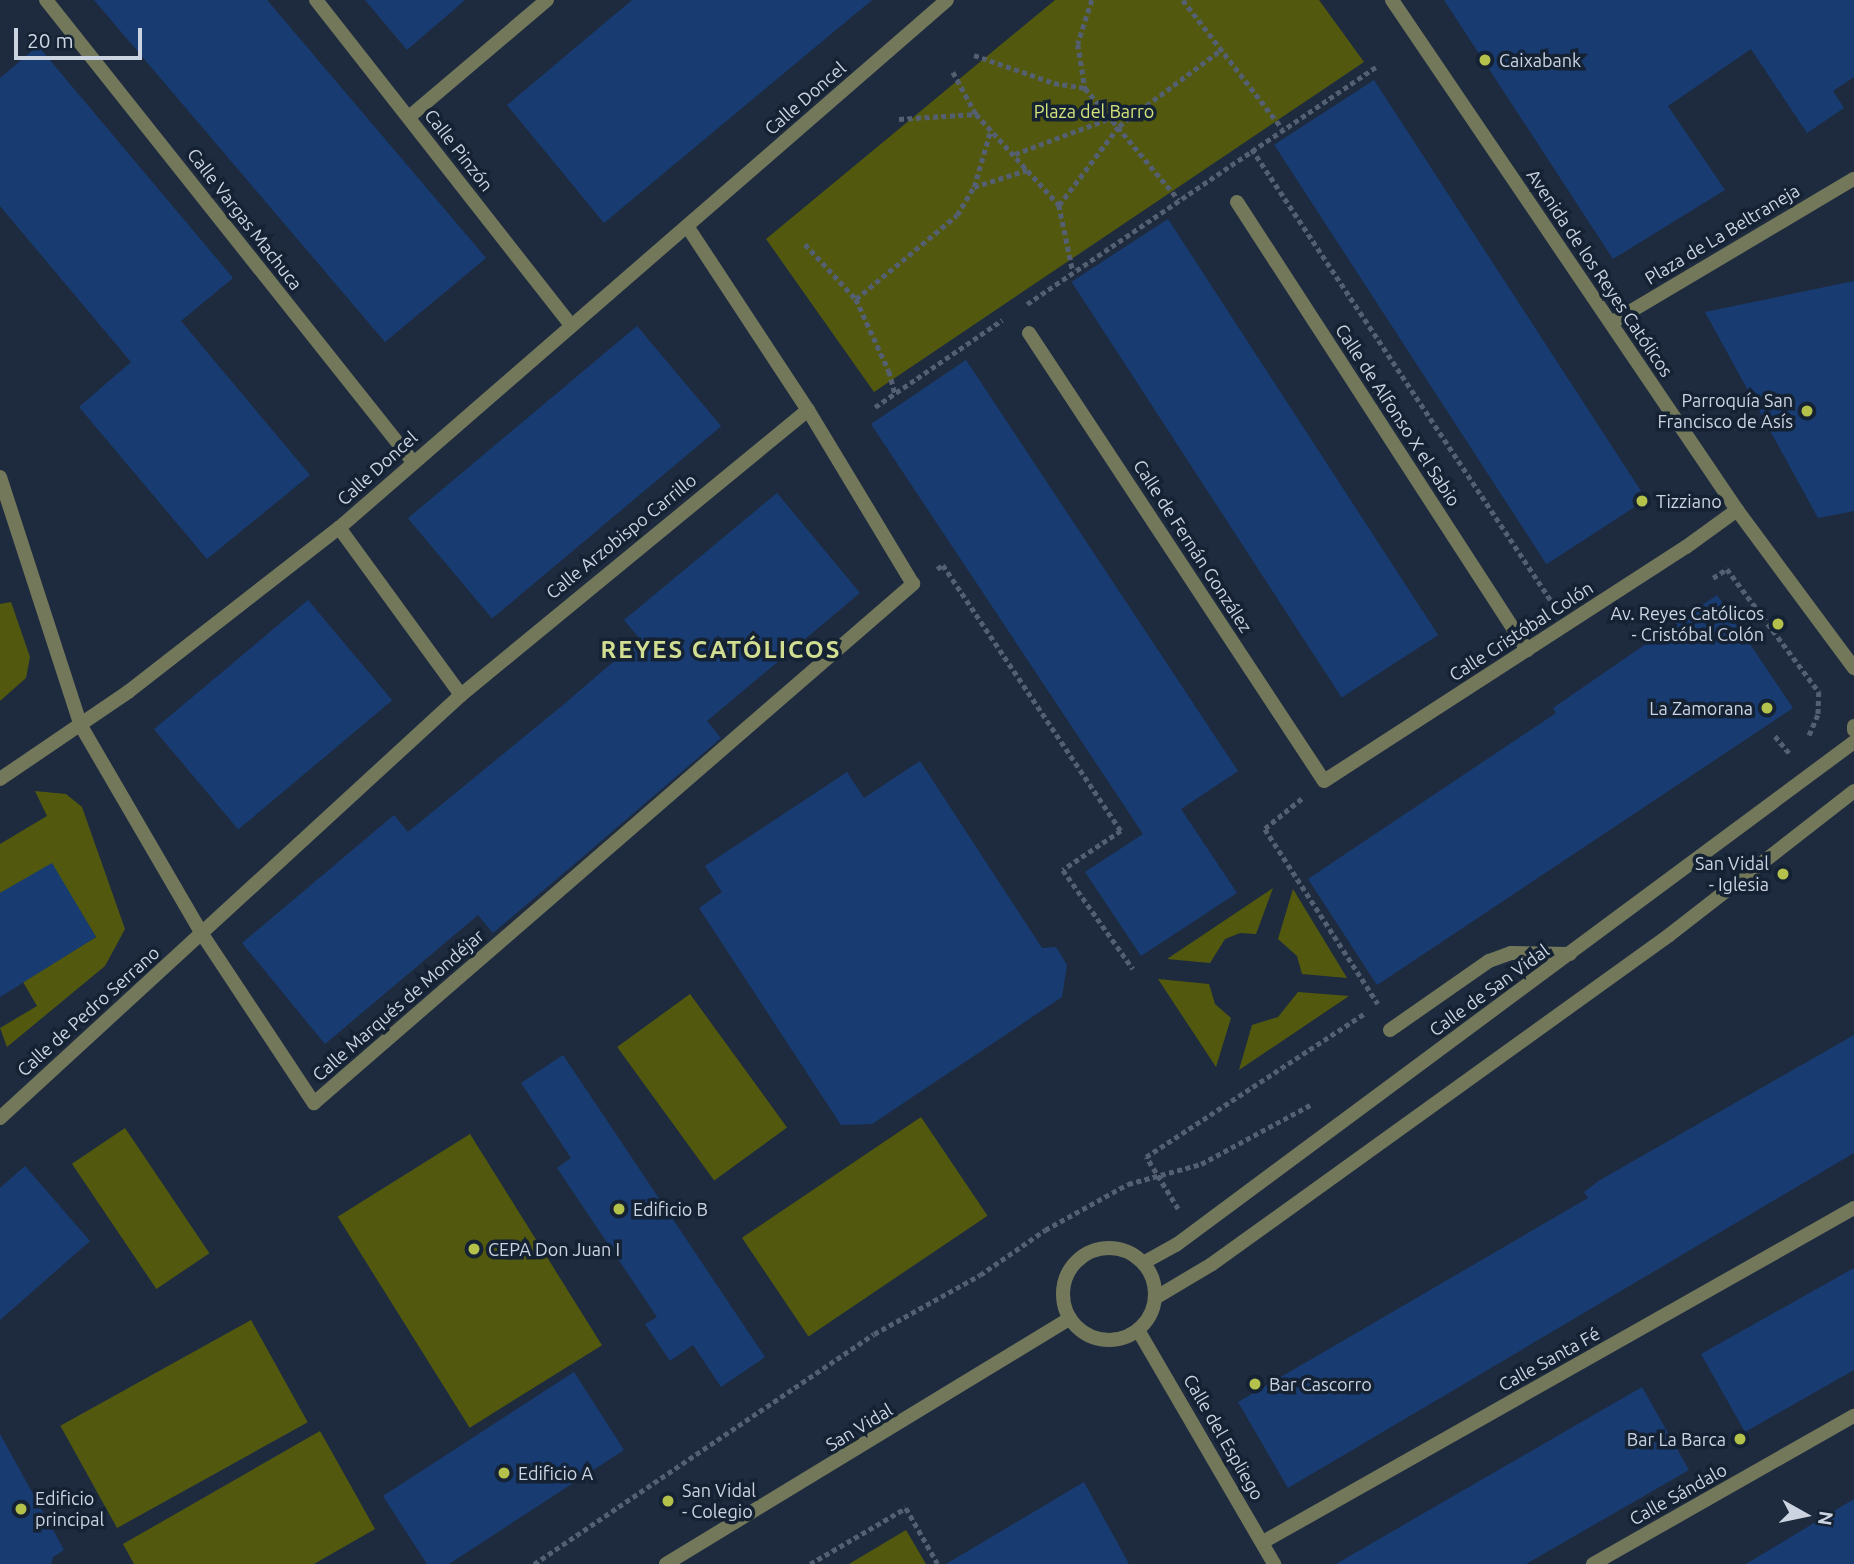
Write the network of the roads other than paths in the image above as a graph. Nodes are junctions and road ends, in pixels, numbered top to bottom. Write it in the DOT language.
graph roads {
  1 [pos="46,0"];
  2 [pos="316,0"];
  3 [pos="547,0"];
  4 [pos="947,0"];
  5 [pos="1392,0"];
  6 [pos="409,117"];
  7 [pos="1854,179"];
  8 [pos="1237,202"];
  9 [pos="687,226"];
  10 [pos="1611,323"];
  11 [pos="570,324"];
  12 [pos="1029,332"];
  13 [pos="808,410"];
  14 [pos="413,462"];
  15 [pos="0,477"];
  16 [pos="1737,510"];
  17 [pos="339,528"];
  18 [pos="1527,650"];
  19 [pos="1854,668"];
  20 [pos="461,695"];
  21 [pos="81,726"];
  22 [pos="1854,742"];
  23 [pos="0,779"];
  24 [pos="1324,781"];
  25 [pos="1854,790"];
  26 [pos="202,934"];
  27 [pos="1570,954"];
  28 [pos="1390,1030"];
  29 [pos="0,1118"];
  30 [pos="1854,1208"];
  31 [pos="1143,1263"];
  32 [pos="1155,1298"];
  33 [pos="1070,1318"];
  34 [pos="1138,1330"];
  35 [pos="1854,1416"];
  36 [pos="1263,1542"];
  37 [pos="666,1564"];
  38 [pos="1274,1564"];
  39 [pos="1592,1564"];
  1 -- 14 [label="street, Calle Vargas Machuca"];
  2 -- 6 [label="street, Calle Pinzón"];
  3 -- 6 [label="street"];
  4 -- 9 [label="street, Calle Doncel"];
  5 -- 10 [label="street, Avenida de los Reyes Católicos"];
  6 -- 11 [label="street, Calle Pinzón"];
  7 -- 10 [label="street, Plaza de La Beltraneja"];
  8 -- 18 [label="street, Calle de Alfonso X el Sabio"];
  9 -- 11 [label="street, Calle Doncel"];
  9 -- 13 [label="street"];
  10 -- 16 [label="street, Avenida de los Reyes Católicos"];
  11 -- 14 [label="street, Calle Doncel"];
  12 -- 24 [label="street, Calle de Fernán González"];
  13 -- 20 [label="street, Calle Arzobispo Carrillo"];
  13 -- 26 [label="street, Calle Marqués de Mondéjar"];
  14 -- 17 [label="street, Calle Doncel"];
  15 -- 21 [label="street, Calle Marqués de Mondéjar"];
  16 -- 18 [label="street, Calle Cristóbal Colón"];
  16 -- 19 [label="street, Avenida de los Reyes Católicos"];
  17 -- 20 [label="street"];
  17 -- 21 [label="street, Calle Doncel"];
  18 -- 24 [label="street, Calle Cristóbal Colón"];
  20 -- 26 [label="street, Calle Arzobispo Carrillo"];
  21 -- 23 [label="street, Calle Doncel"];
  21 -- 26 [label="street, Calle Marqués de Mondéjar"];
  22 -- 27 [label="street, Calle de San Vidal"];
  25 -- 32 [label="street"];
  26 -- 29 [label="street, Calle de Pedro Serrano"];
  27 -- 28 [label="street"];
  27 -- 31 [label="street, Calle de San Vidal"];
  30 -- 36 [label="street, Calle Santa Fé"];
  31 -- 32 [label="street"];
  31 -- 33 [label="street"];
  32 -- 34 [label="street"];
  33 -- 34 [label="street"];
  33 -- 37 [label="street, San Vidal"];
  34 -- 36 [label="street, Calle del Espliego"];
  35 -- 39 [label="street, Calle Sándalo"];
  36 -- 38 [label="street, Calle del Espliego"];
}
